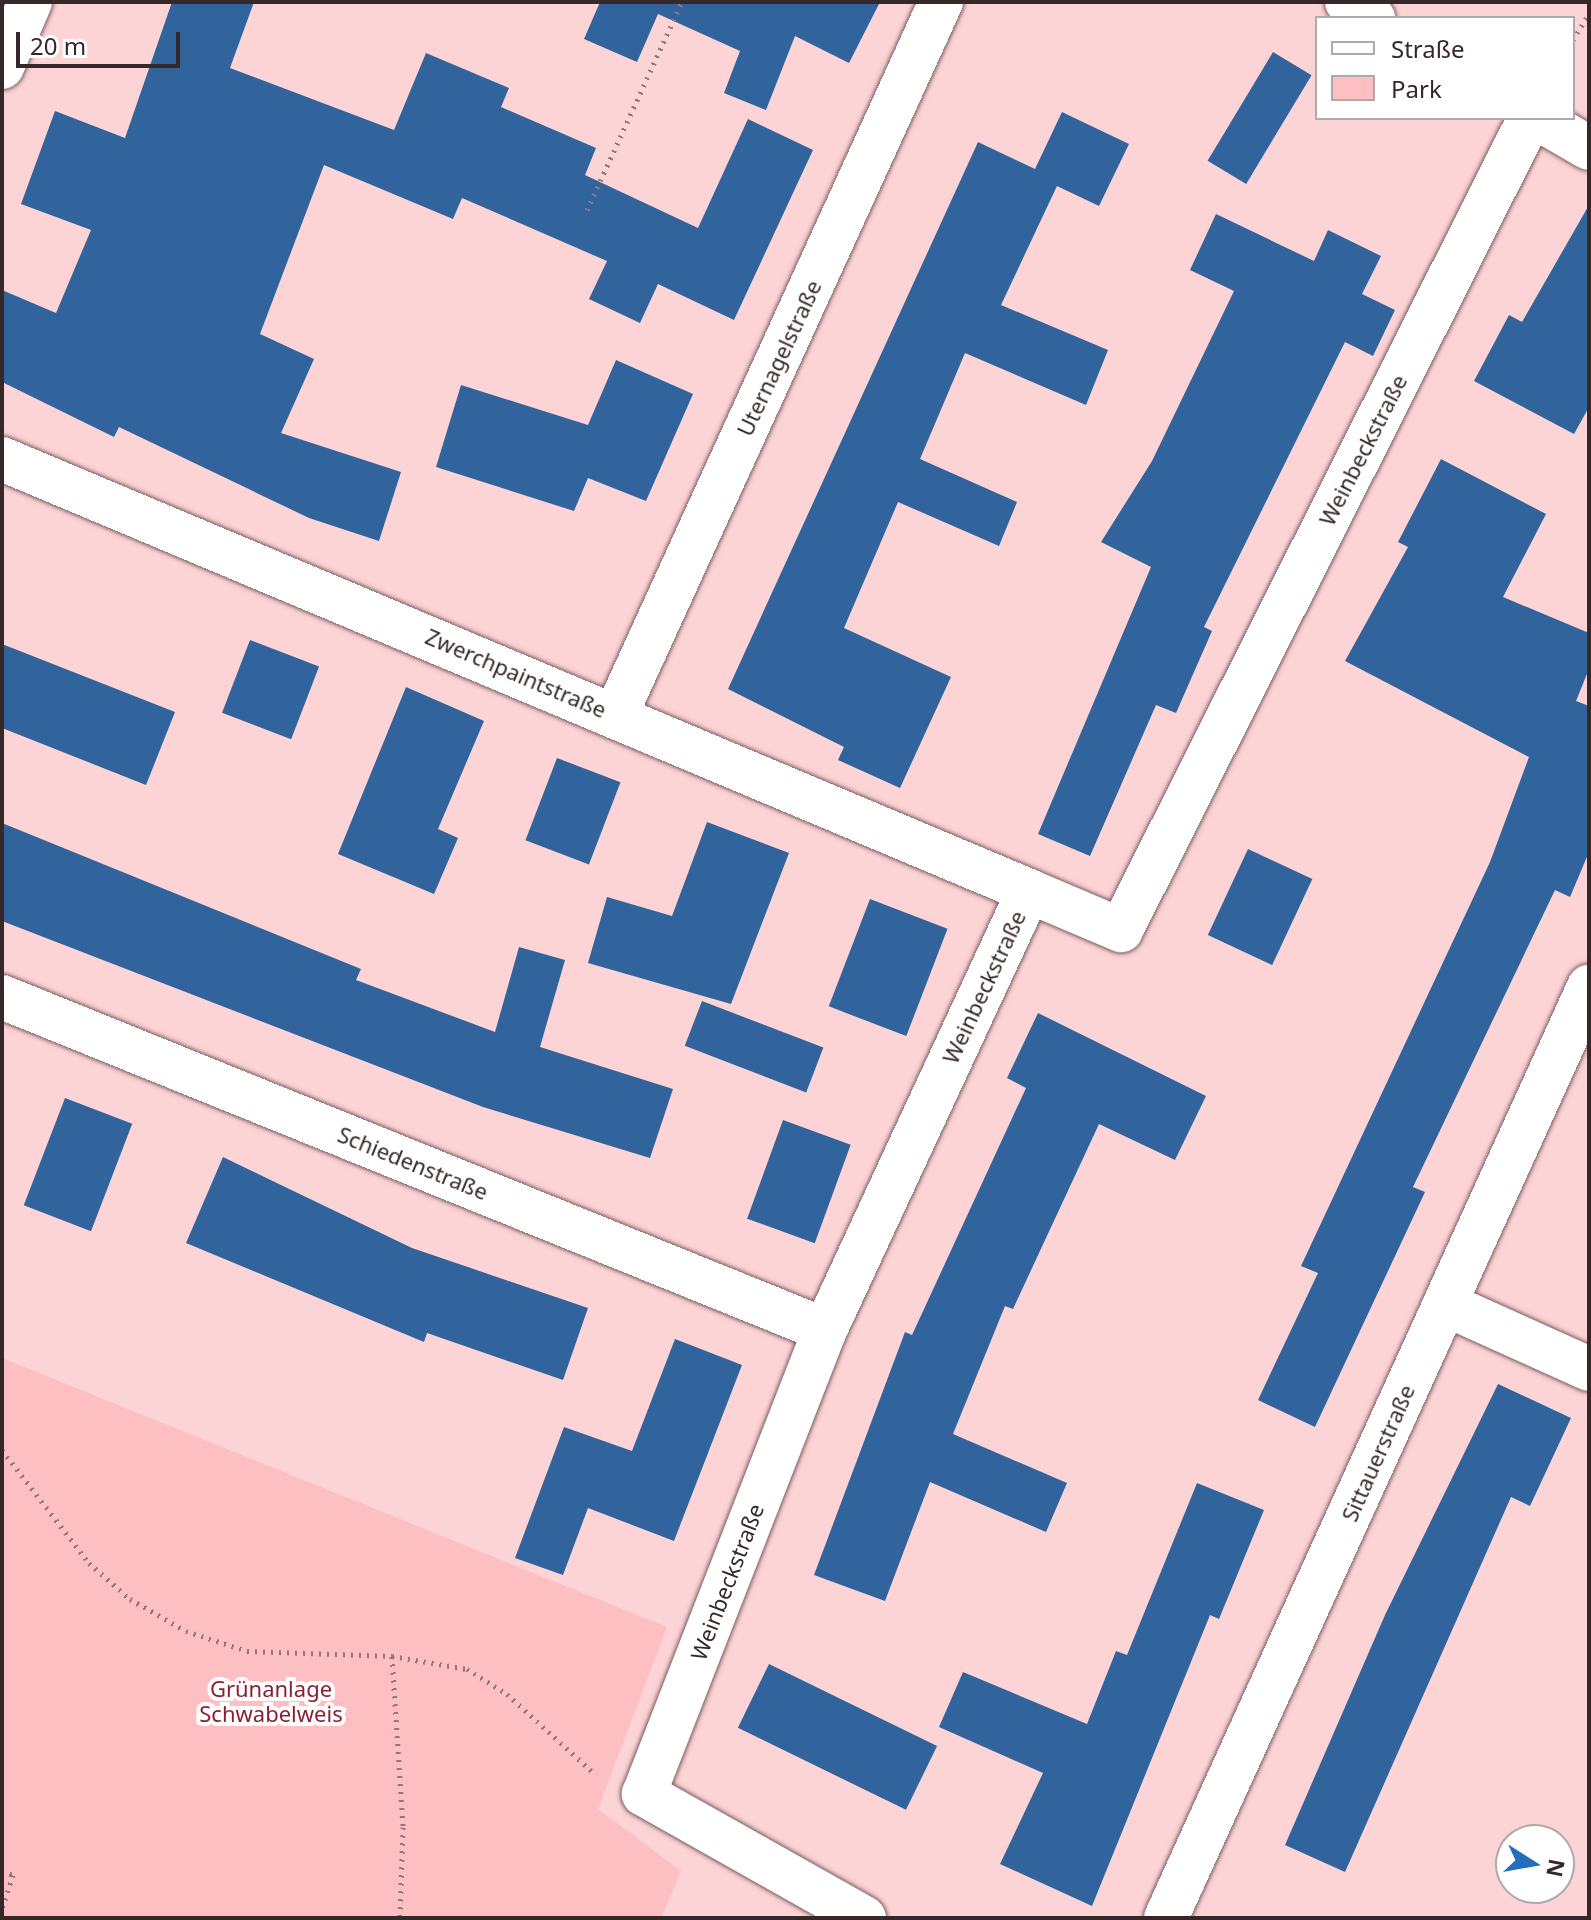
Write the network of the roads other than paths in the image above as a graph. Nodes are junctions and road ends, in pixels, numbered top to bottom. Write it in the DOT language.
graph roads {
  1 [pos="30,2"];
  2 [pos="941,2"];
  3 [pos="1347,2"];
  4 [pos="1370,16"];
  5 [pos="2,67"];
  6 [pos="1529,120"];
  7 [pos="1540,120"];
  8 [pos="1589,148"];
  9 [pos="2,459"];
  10 [pos="616,714"];
  11 [pos="1029,891"];
  12 [pos="1589,987"];
  13 [pos="2,997"];
  14 [pos="1445,1304"];
  15 [pos="825,1330"];
  16 [pos="1589,1369"];
  17 [pos="864,1918"];
  18 [pos="1166,1918"];
  1 -- 5 [label="street"];
  2 -- 10 [label="street, Uternagelstraße"];
  3 -- 4 [label="street"];
  6 -- 11 [label="street, Weinbeckstraße"];
  7 -- 8 [label="street"];
  9 -- 10 [label="street, Zwerchpaintstraße"];
  10 -- 11 [label="street, Zwerchpaintstraße"];
  11 -- 15 [label="street, Weinbeckstraße"];
  12 -- 14 [label="street, Sittauerstraße"];
  13 -- 15 [label="street, Schiedenstraße"];
  14 -- 16 [label="street"];
  14 -- 18 [label="street, Sittauerstraße"];
  15 -- 17 [label="street, Weinbeckstraße"];
}
